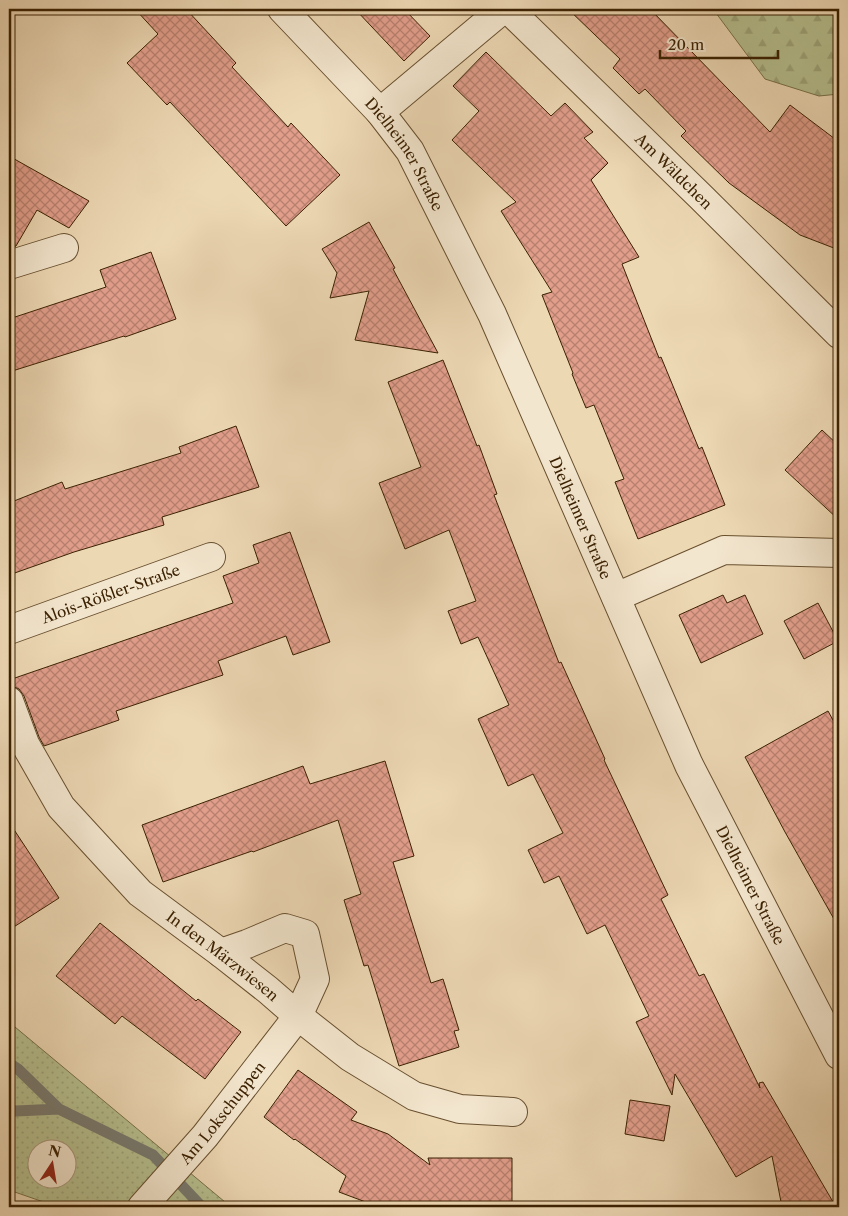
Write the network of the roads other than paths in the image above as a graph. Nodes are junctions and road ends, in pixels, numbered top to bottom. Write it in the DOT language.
graph roads {
  1 [pos="282,9"];
  2 [pos="503,9"];
  3 [pos="508,9"];
  4 [pos="380,112"];
  5 [pos="64,248"];
  6 [pos="9,265"];
  7 [pos="839,334"];
  8 [pos="839,554"];
  9 [pos="211,557"];
  10 [pos="616,596"];
  11 [pos="9,630"];
  12 [pos="9,701"];
  13 [pos="221,952"];
  14 [pos="298,1016"];
  15 [pos="839,1055"];
  16 [pos="513,1112"];
  17 [pos="142,1207"];
  1 -- 4 [label="street, Dielheimer Straße"];
  2 -- 4 [label="street"];
  3 -- 7 [label="street, Am Wäldchen"];
  4 -- 10 [label="street, Dielheimer Straße"];
  5 -- 6 [label="street"];
  8 -- 10 [label="street"];
  9 -- 11 [label="street, Alois-Rößler-Straße"];
  10 -- 15 [label="street, Dielheimer Straße"];
  12 -- 13 [label="street, In den Märzwiesen"];
  13 -- 14 [label="street, In den Märzwiesen"];
  13 -- 14 [label="street, Am Lokschuppen"];
  14 -- 16 [label="street, In den Märzwiesen"];
  14 -- 17 [label="street, Am Lokschuppen"];
}
